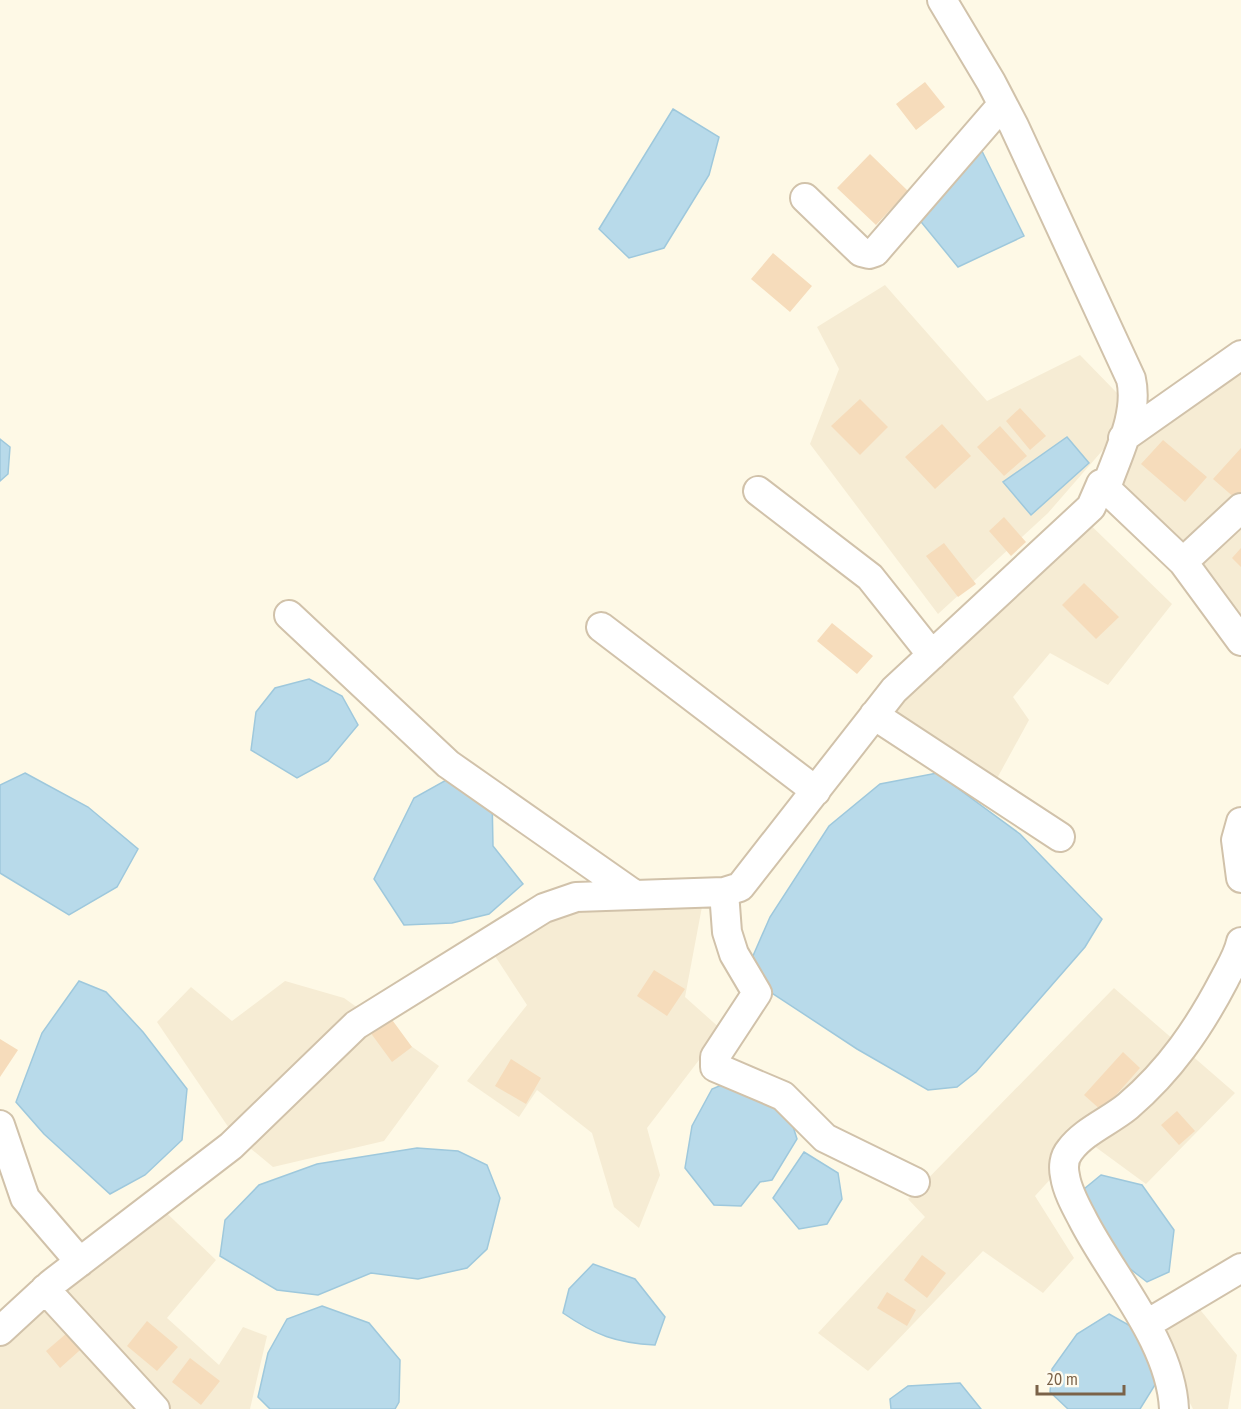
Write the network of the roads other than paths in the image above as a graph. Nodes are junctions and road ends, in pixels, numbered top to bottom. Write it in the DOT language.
graph roads {
  1 [pos="942,0"];
  2 [pos="1002,105"];
  3 [pos="804,198"];
  4 [pos="1241,356"];
  5 [pos="1123,438"];
  6 [pos="1101,484"];
  7 [pos="758,491"];
  8 [pos="1241,508"];
  9 [pos="1183,562"];
  10 [pos="289,615"];
  11 [pos="601,627"];
  12 [pos="1241,641"];
  13 [pos="932,655"];
  14 [pos="874,715"];
  15 [pos="816,791"];
  16 [pos="1241,822"];
  17 [pos="1060,837"];
  18 [pos="1241,878"];
  19 [pos="724,892"];
  20 [pos="635,895"];
  21 [pos="1241,942"];
  22 [pos="0,1125"];
  23 [pos="915,1182"];
  24 [pos="80,1262"];
  25 [pos="1241,1268"];
  26 [pos="45,1289"];
  27 [pos="1147,1324"];
  28 [pos="0,1331"];
  29 [pos="155,1409"];
  30 [pos="1174,1409"];
  1 -- 2 [label="street"];
  2 -- 3 [label="street"];
  2 -- 5 [label="street"];
  4 -- 5 [label="street"];
  5 -- 6 [label="street"];
  6 -- 9 [label="street"];
  6 -- 13 [label="street"];
  7 -- 13 [label="street"];
  8 -- 9 [label="street"];
  9 -- 12 [label="street"];
  10 -- 20 [label="street"];
  11 -- 15 [label="street"];
  13 -- 14 [label="street"];
  14 -- 15 [label="street"];
  14 -- 17 [label="street"];
  15 -- 19 [label="street"];
  16 -- 18 [label="street"];
  19 -- 20 [label="street"];
  19 -- 23 [label="street"];
  20 -- 24 [label="street"];
  21 -- 27 [label="street"];
  22 -- 24 [label="street"];
  24 -- 26 [label="street"];
  25 -- 27 [label="street"];
  26 -- 28 [label="street"];
  26 -- 29 [label="street"];
  27 -- 30 [label="street"];
}
